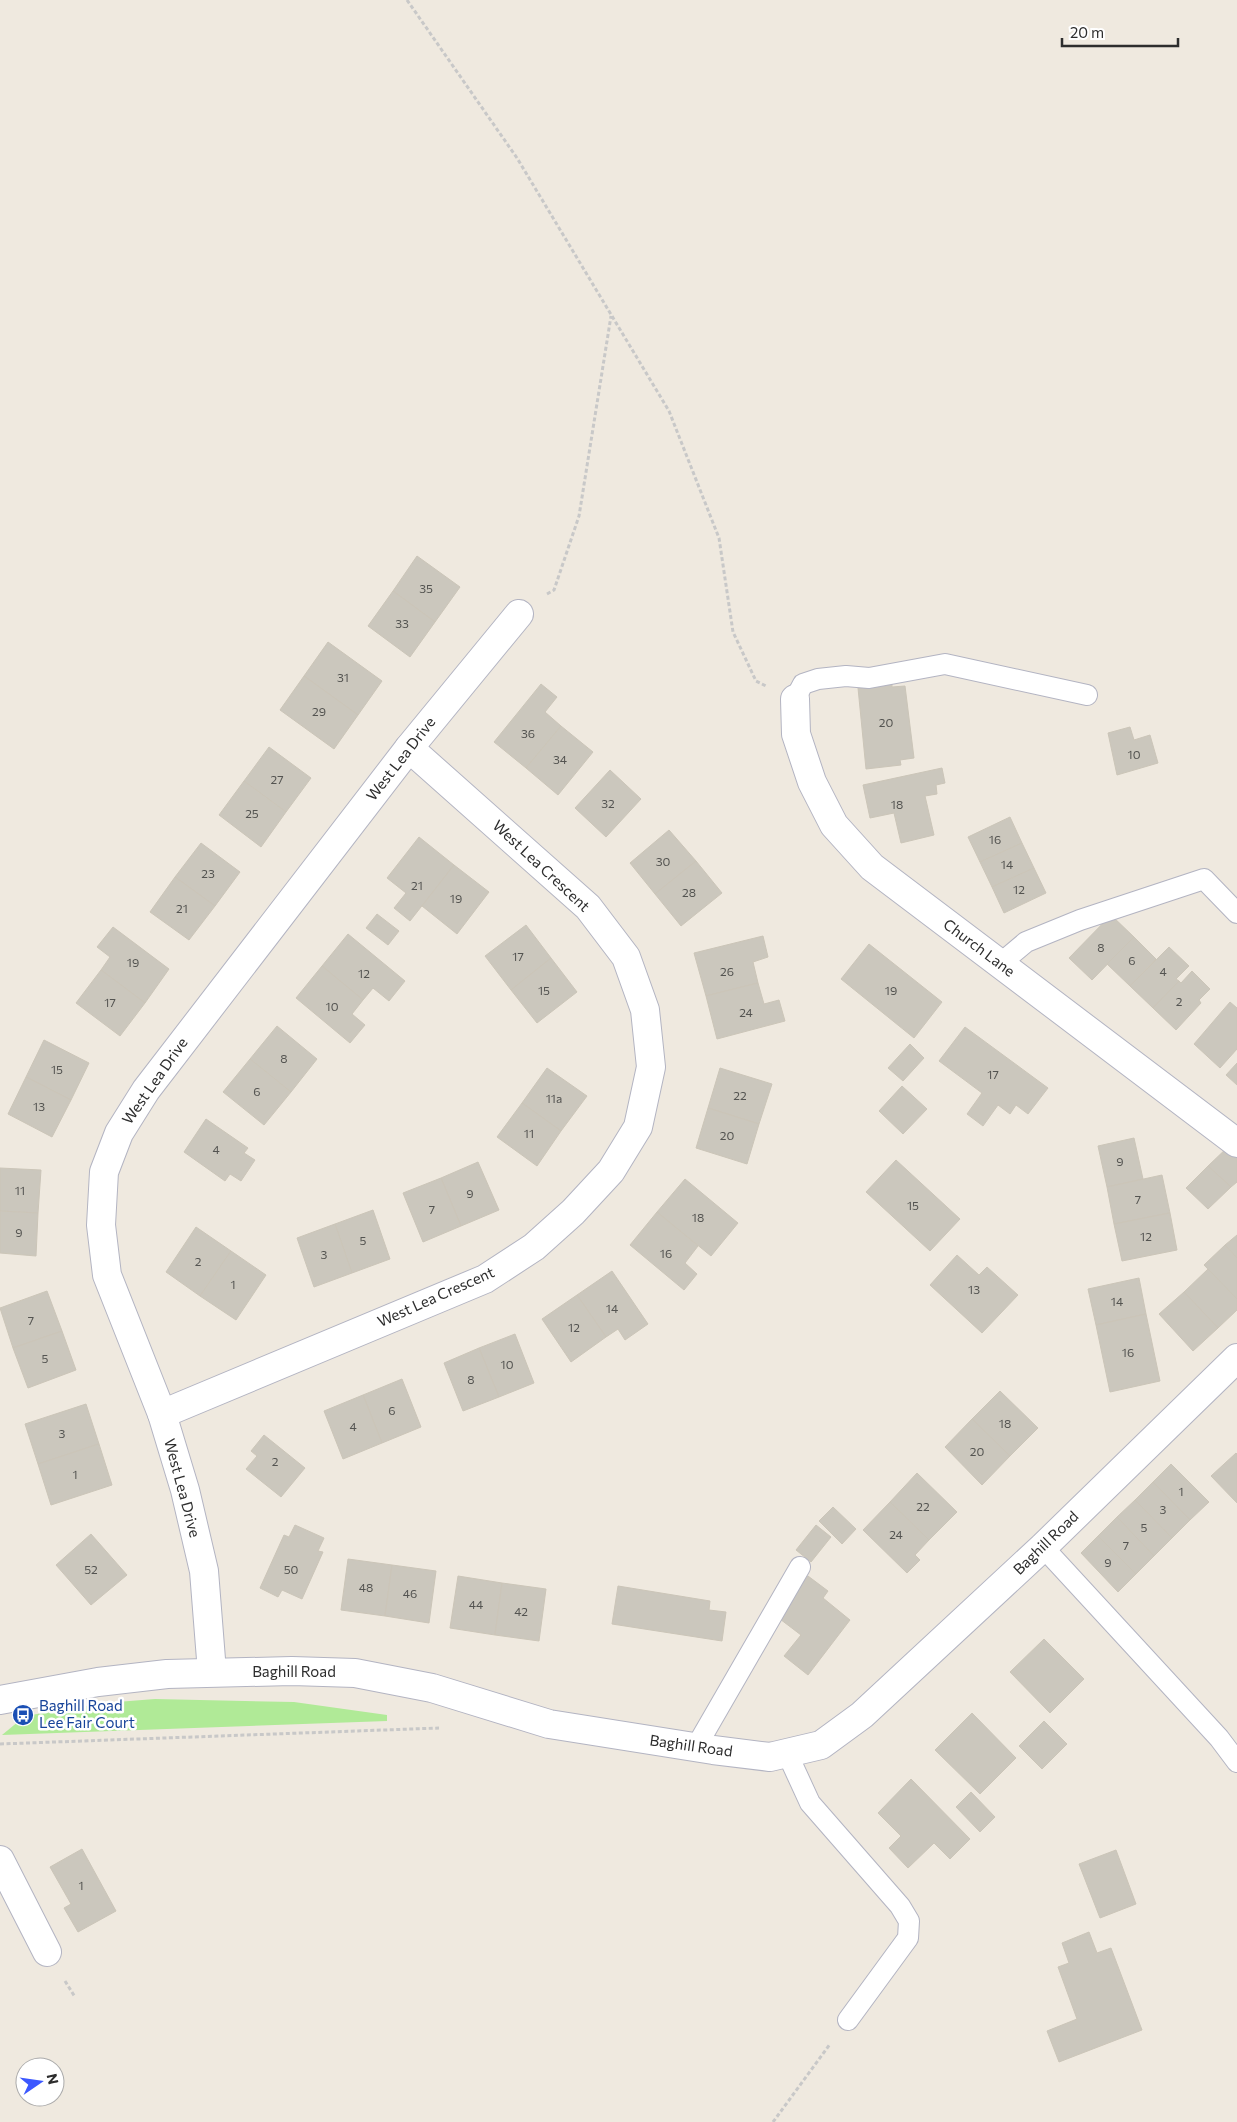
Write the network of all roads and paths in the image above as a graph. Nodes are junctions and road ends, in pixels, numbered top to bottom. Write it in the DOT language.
graph roads {
  1 [pos="408,0"];
  2 [pos="612,315"];
  3 [pos="519,614"];
  4 [pos="1087,695"];
  5 [pos="795,699"];
  6 [pos="409,748"];
  7 [pos="1237,914"];
  8 [pos="1000,964"];
  9 [pos="1237,1143"];
  10 [pos="1237,1358"];
  11 [pos="162,1414"];
  12 [pos="1043,1547"];
  13 [pos="800,1567"];
  14 [pos="212,1672"];
  15 [pos="0,1700"];
  16 [pos="449,1727"];
  17 [pos="0,1744"];
  18 [pos="696,1747"];
  19 [pos="787,1753"];
  20 [pos="1237,1762"];
  21 [pos="0,1860"];
  22 [pos="47,1952"];
  23 [pos="848,2020"];
  24 [pos="773,2122"];
  1 -- 2 [label="path"];
  2 -- 3 [label="path"];
  2 -- 5 [label="path"];
  3 -- 6 [label="street, West Lea Drive"];
  4 -- 5 [label="lane"];
  5 -- 8 [label="street, Church Lane"];
  6 -- 11 [label="street, West Lea Drive"];
  6 -- 11 [label="street, West Lea Crescent"];
  7 -- 8 [label="lane"];
  8 -- 9 [label="street, Church Lane"];
  10 -- 12 [label="street, Baghill Road"];
  11 -- 14 [label="street, West Lea Drive"];
  12 -- 19 [label="street, Baghill Road"];
  12 -- 20 [label="lane"];
  13 -- 18 [label="lane"];
  14 -- 15 [label="street, Baghill Road"];
  14 -- 18 [label="street, Baghill Road"];
  16 -- 17 [label="path"];
  18 -- 19 [label="street, Baghill Road"];
  19 -- 23 [label="lane"];
  21 -- 22 [label="street"];
  23 -- 24 [label="path"];
}
